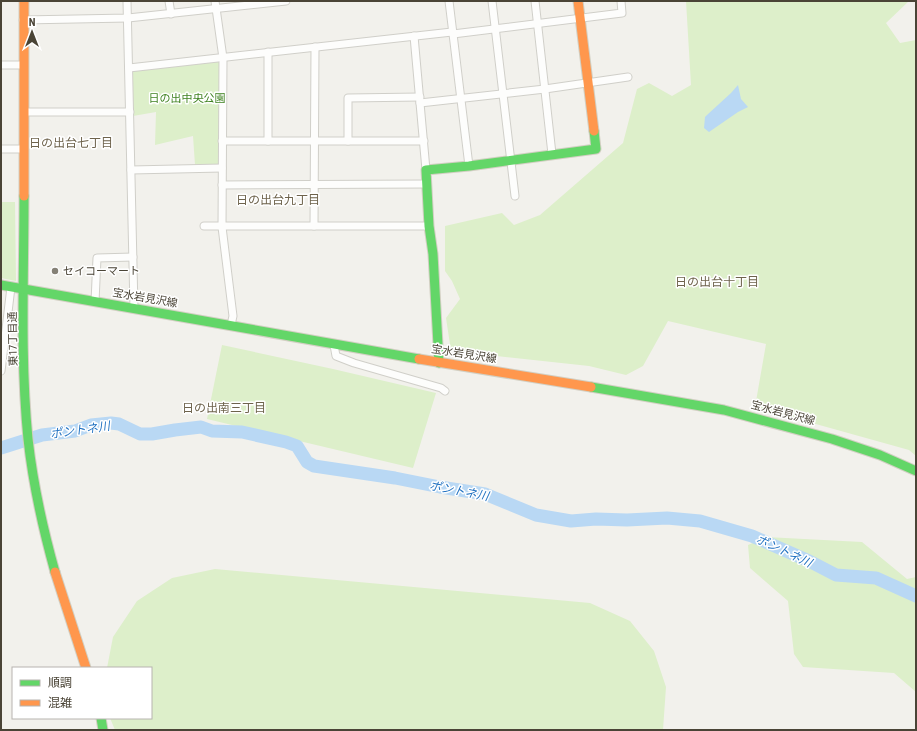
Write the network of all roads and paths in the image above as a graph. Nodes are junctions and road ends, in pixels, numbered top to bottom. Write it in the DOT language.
graph roads {
  1 [pos="24,1"];
  2 [pos="128,1"];
  3 [pos="169,1"];
  4 [pos="215,1"];
  5 [pos="286,1"];
  6 [pos="449,1"];
  7 [pos="492,1"];
  8 [pos="535,1"];
  9 [pos="578,1"];
  10 [pos="621,1"];
  11 [pos="263,2"];
  12 [pos="216,9"];
  13 [pos="171,14"];
  14 [pos="128,18"];
  15 [pos="580,18"];
  16 [pos="24,20"];
  17 [pos="538,24"];
  18 [pos="496,29"];
  19 [pos="453,33"];
  20 [pos="414,36"];
  21 [pos="315,47"];
  22 [pos="268,52"];
  23 [pos="223,58"];
  24 [pos="1,65"];
  25 [pos="24,65"];
  26 [pos="129,68"];
  27 [pos="628,77"];
  28 [pos="589,83"];
  29 [pos="545,89"];
  30 [pos="504,93"];
  31 [pos="460,98"];
  32 [pos="420,100"];
  33 [pos="24,112"];
  34 [pos="130,112"];
  35 [pos="222,141"];
  36 [pos="268,141"];
  37 [pos="315,141"];
  38 [pos="348,141"];
  39 [pos="424,141"];
  40 [pos="1,149"];
  41 [pos="24,149"];
  42 [pos="552,154"];
  43 [pos="511,160"];
  44 [pos="469,166"];
  45 [pos="222,168"];
  46 [pos="131,170"];
  47 [pos="426,170"];
  48 [pos="222,184"];
  49 [pos="314,184"];
  50 [pos="427,184"];
  51 [pos="515,196"];
  52 [pos="204,226"];
  53 [pos="222,226"];
  54 [pos="314,226"];
  55 [pos="429,226"];
  56 [pos="133,257"];
  57 [pos="1,285"];
  58 [pos="11,287"];
  59 [pos="24,290"];
  60 [pos="95,302"];
  61 [pos="134,309"];
  62 [pos="231,325"];
  63 [pos="3,332"];
  64 [pos="334,345"];
  65 [pos="439,363"];
  66 [pos="1,371"];
  67 [pos="445,391"];
  68 [pos="916,471"];
  69 [pos="86,667"];
  70 [pos="101,719"];
  71 [pos="103,730"];
  1 -- 16 [label="street, 東17丁目通"];
  2 -- 14 [label="street"];
  3 -- 13 [label="street"];
  4 -- 12 [label="street"];
  5 -- 11 [label="street"];
  6 -- 19 [label="street"];
  7 -- 18 [label="street"];
  8 -- 17 [label="street"];
  9 -- 15 [label="street"];
  10 -- 15 [label="street"];
  11 -- 12 [label="street"];
  12 -- 13 [label="street"];
  12 -- 23 [label="street"];
  13 -- 14 [label="street"];
  14 -- 16 [label="street"];
  14 -- 26 [label="street"];
  15 -- 17 [label="street"];
  15 -- 28 [label="street"];
  16 -- 25 [label="street, 東17丁目通"];
  17 -- 18 [label="street"];
  17 -- 29 [label="street"];
  18 -- 19 [label="street"];
  18 -- 30 [label="street"];
  19 -- 20 [label="street"];
  19 -- 31 [label="street"];
  20 -- 21 [label="street"];
  20 -- 32 [label="street"];
  21 -- 22 [label="street"];
  21 -- 37 [label="street"];
  22 -- 23 [label="street"];
  22 -- 36 [label="street"];
  23 -- 26 [label="street"];
  23 -- 35 [label="street"];
  24 -- 25 [label="street"];
  25 -- 33 [label="street, 東17丁目通"];
  26 -- 34 [label="street"];
  27 -- 28 [label="street"];
  28 -- 29 [label="street"];
  28 -- 42 [label="street"];
  29 -- 30 [label="street"];
  29 -- 42 [label="street"];
  30 -- 31 [label="street"];
  30 -- 43 [label="street"];
  31 -- 32 [label="street"];
  31 -- 44 [label="street"];
  32 -- 38 [label="street"];
  32 -- 39 [label="street"];
  33 -- 34 [label="street"];
  33 -- 41 [label="street, 東17丁目通"];
  34 -- 46 [label="street"];
  35 -- 36 [label="street"];
  35 -- 45 [label="street"];
  36 -- 37 [label="street"];
  37 -- 38 [label="street"];
  37 -- 49 [label="street"];
  38 -- 39 [label="street"];
  39 -- 47 [label="street"];
  40 -- 41 [label="street"];
  41 -- 59 [label="street, 東17丁目通"];
  42 -- 43 [label="street"];
  43 -- 44 [label="street"];
  43 -- 51 [label="street"];
  44 -- 47 [label="street"];
  45 -- 46 [label="street"];
  45 -- 48 [label="street"];
  46 -- 56 [label="street"];
  47 -- 50 [label="street"];
  48 -- 49 [label="street"];
  48 -- 53 [label="street"];
  49 -- 50 [label="street"];
  49 -- 54 [label="street"];
  50 -- 55 [label="street"];
  52 -- 53 [label="street"];
  53 -- 54 [label="street"];
  53 -- 62 [label="street"];
  54 -- 55 [label="street"];
  55 -- 65 [label="street"];
  56 -- 60 [label="street"];
  56 -- 61 [label="street"];
  57 -- 58 [label="street, 宝水岩見沢線"];
  58 -- 59 [label="street, 宝水岩見沢線"];
  58 -- 63 [label="street"];
  59 -- 60 [label="street, 宝水岩見沢線"];
  59 -- 69 [label="street, 東17丁目通"];
  60 -- 61 [label="street, 宝水岩見沢線"];
  61 -- 62 [label="street, 宝水岩見沢線"];
  62 -- 64 [label="street, 宝水岩見沢線"];
  63 -- 66 [label="street"];
  64 -- 65 [label="street, 宝水岩見沢線"];
  64 -- 67 [label="street"];
  65 -- 68 [label="street, 宝水岩見沢線"];
  70 -- 71 [label="street"];
}
